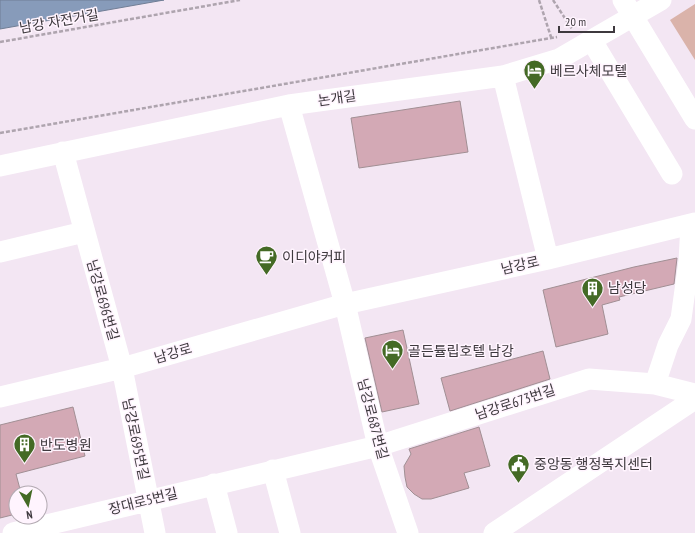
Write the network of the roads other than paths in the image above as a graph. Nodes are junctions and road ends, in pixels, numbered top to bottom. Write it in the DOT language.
graph roads {
  1 [pos="623,0"];
  2 [pos="661,0"];
  3 [pos="592,41"];
  4 [pos="504,76"];
  5 [pos="289,105"];
  6 [pos="695,119"];
  7 [pos="63,152"];
  8 [pos="0,166"];
  9 [pos="672,174"];
  10 [pos="693,223"];
  11 [pos="84,232"];
  12 [pos="0,252"];
  13 [pos="548,259"];
  14 [pos="345,304"];
  15 [pos="122,368"];
  16 [pos="654,384"];
  17 [pos="695,394"];
  18 [pos="0,397"];
  19 [pos="695,399"];
  20 [pos="378,446"];
  21 [pos="273,470"];
  22 [pos="214,484"];
  23 [pos="149,499"];
  24 [pos="13,533"];
  25 [pos="154,533"];
  26 [pos="227,533"];
  27 [pos="290,533"];
  28 [pos="408,533"];
  29 [pos="494,533"];
  1 -- 6 [label="street"];
  2 -- 3 [label="street, 논개길"];
  3 -- 4 [label="street, 논개길"];
  3 -- 9 [label="street"];
  4 -- 5 [label="street, 논개길"];
  4 -- 13 [label="street"];
  5 -- 7 [label="street, 논개길"];
  5 -- 14 [label="street"];
  7 -- 8 [label="street, 논개길"];
  7 -- 11 [label="street, 남강로696번길"];
  10 -- 13 [label="street, 남강로"];
  10 -- 16 [label="street"];
  11 -- 12 [label="street"];
  11 -- 15 [label="street, 남강로696번길"];
  13 -- 14 [label="street, 남강로"];
  14 -- 15 [label="street, 남강로"];
  14 -- 20 [label="street, 남강로687번길"];
  15 -- 18 [label="street, 남강로"];
  15 -- 23 [label="street, 남강로695번길"];
  16 -- 17 [label="street, 남강로673번길"];
  16 -- 20 [label="street, 남강로673번길"];
  19 -- 29 [label="street"];
  20 -- 21 [label="street, 장대로5번길"];
  20 -- 28 [label="street, 남강로687번길"];
  21 -- 22 [label="street, 장대로5번길"];
  21 -- 27 [label="street"];
  22 -- 23 [label="street, 장대로5번길"];
  22 -- 26 [label="street"];
  23 -- 24 [label="street, 장대로5번길"];
  23 -- 25 [label="street, 남강로695번길"];
}
